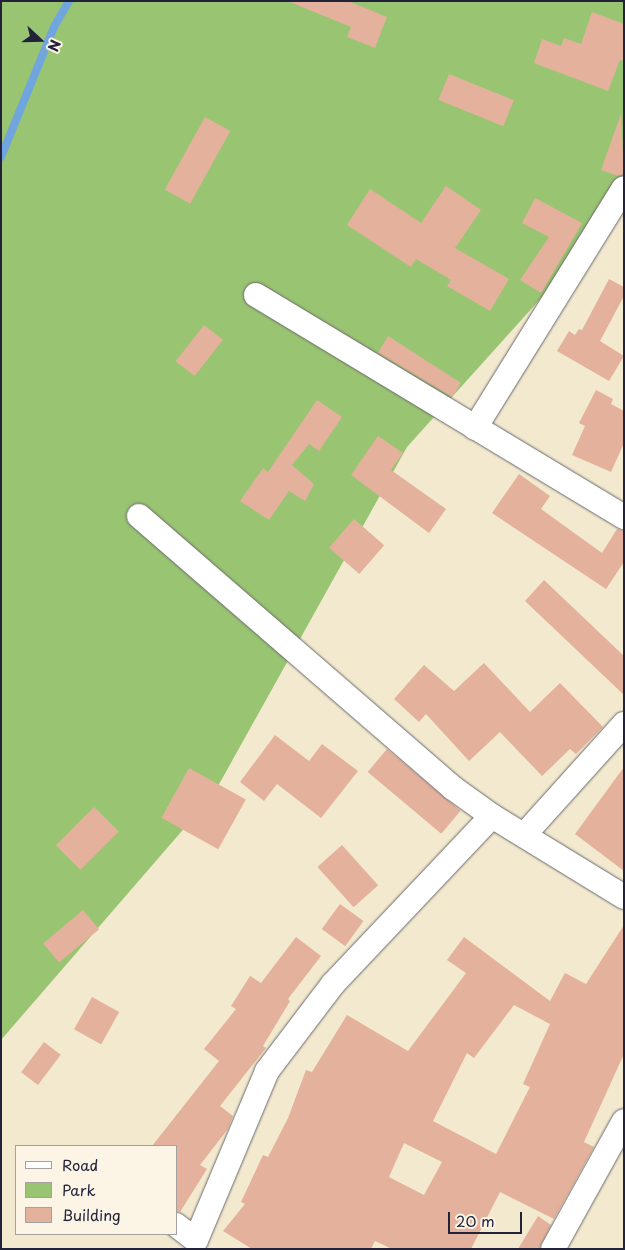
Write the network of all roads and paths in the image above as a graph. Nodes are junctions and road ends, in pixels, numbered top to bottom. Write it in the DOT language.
graph roads {
  1 [pos="624,188"];
  2 [pos="256,295"];
  3 [pos="475,428"];
  4 [pos="139,516"];
  5 [pos="624,517"];
  6 [pos="624,724"];
  7 [pos="492,816"];
  8 [pos="525,834"];
  9 [pos="624,897"];
  10 [pos="624,1121"];
  11 [pos="178,1227"];
  12 [pos="197,1246"];
  13 [pos="553,1249"];
  1 -- 3 [label="street"];
  2 -- 3 [label="street"];
  3 -- 5 [label="street"];
  4 -- 7 [label="street"];
  6 -- 8 [label="street"];
  7 -- 8 [label="street"];
  7 -- 12 [label="street"];
  8 -- 9 [label="street"];
  10 -- 13 [label="street"];
  11 -- 12 [label="street"];
}
